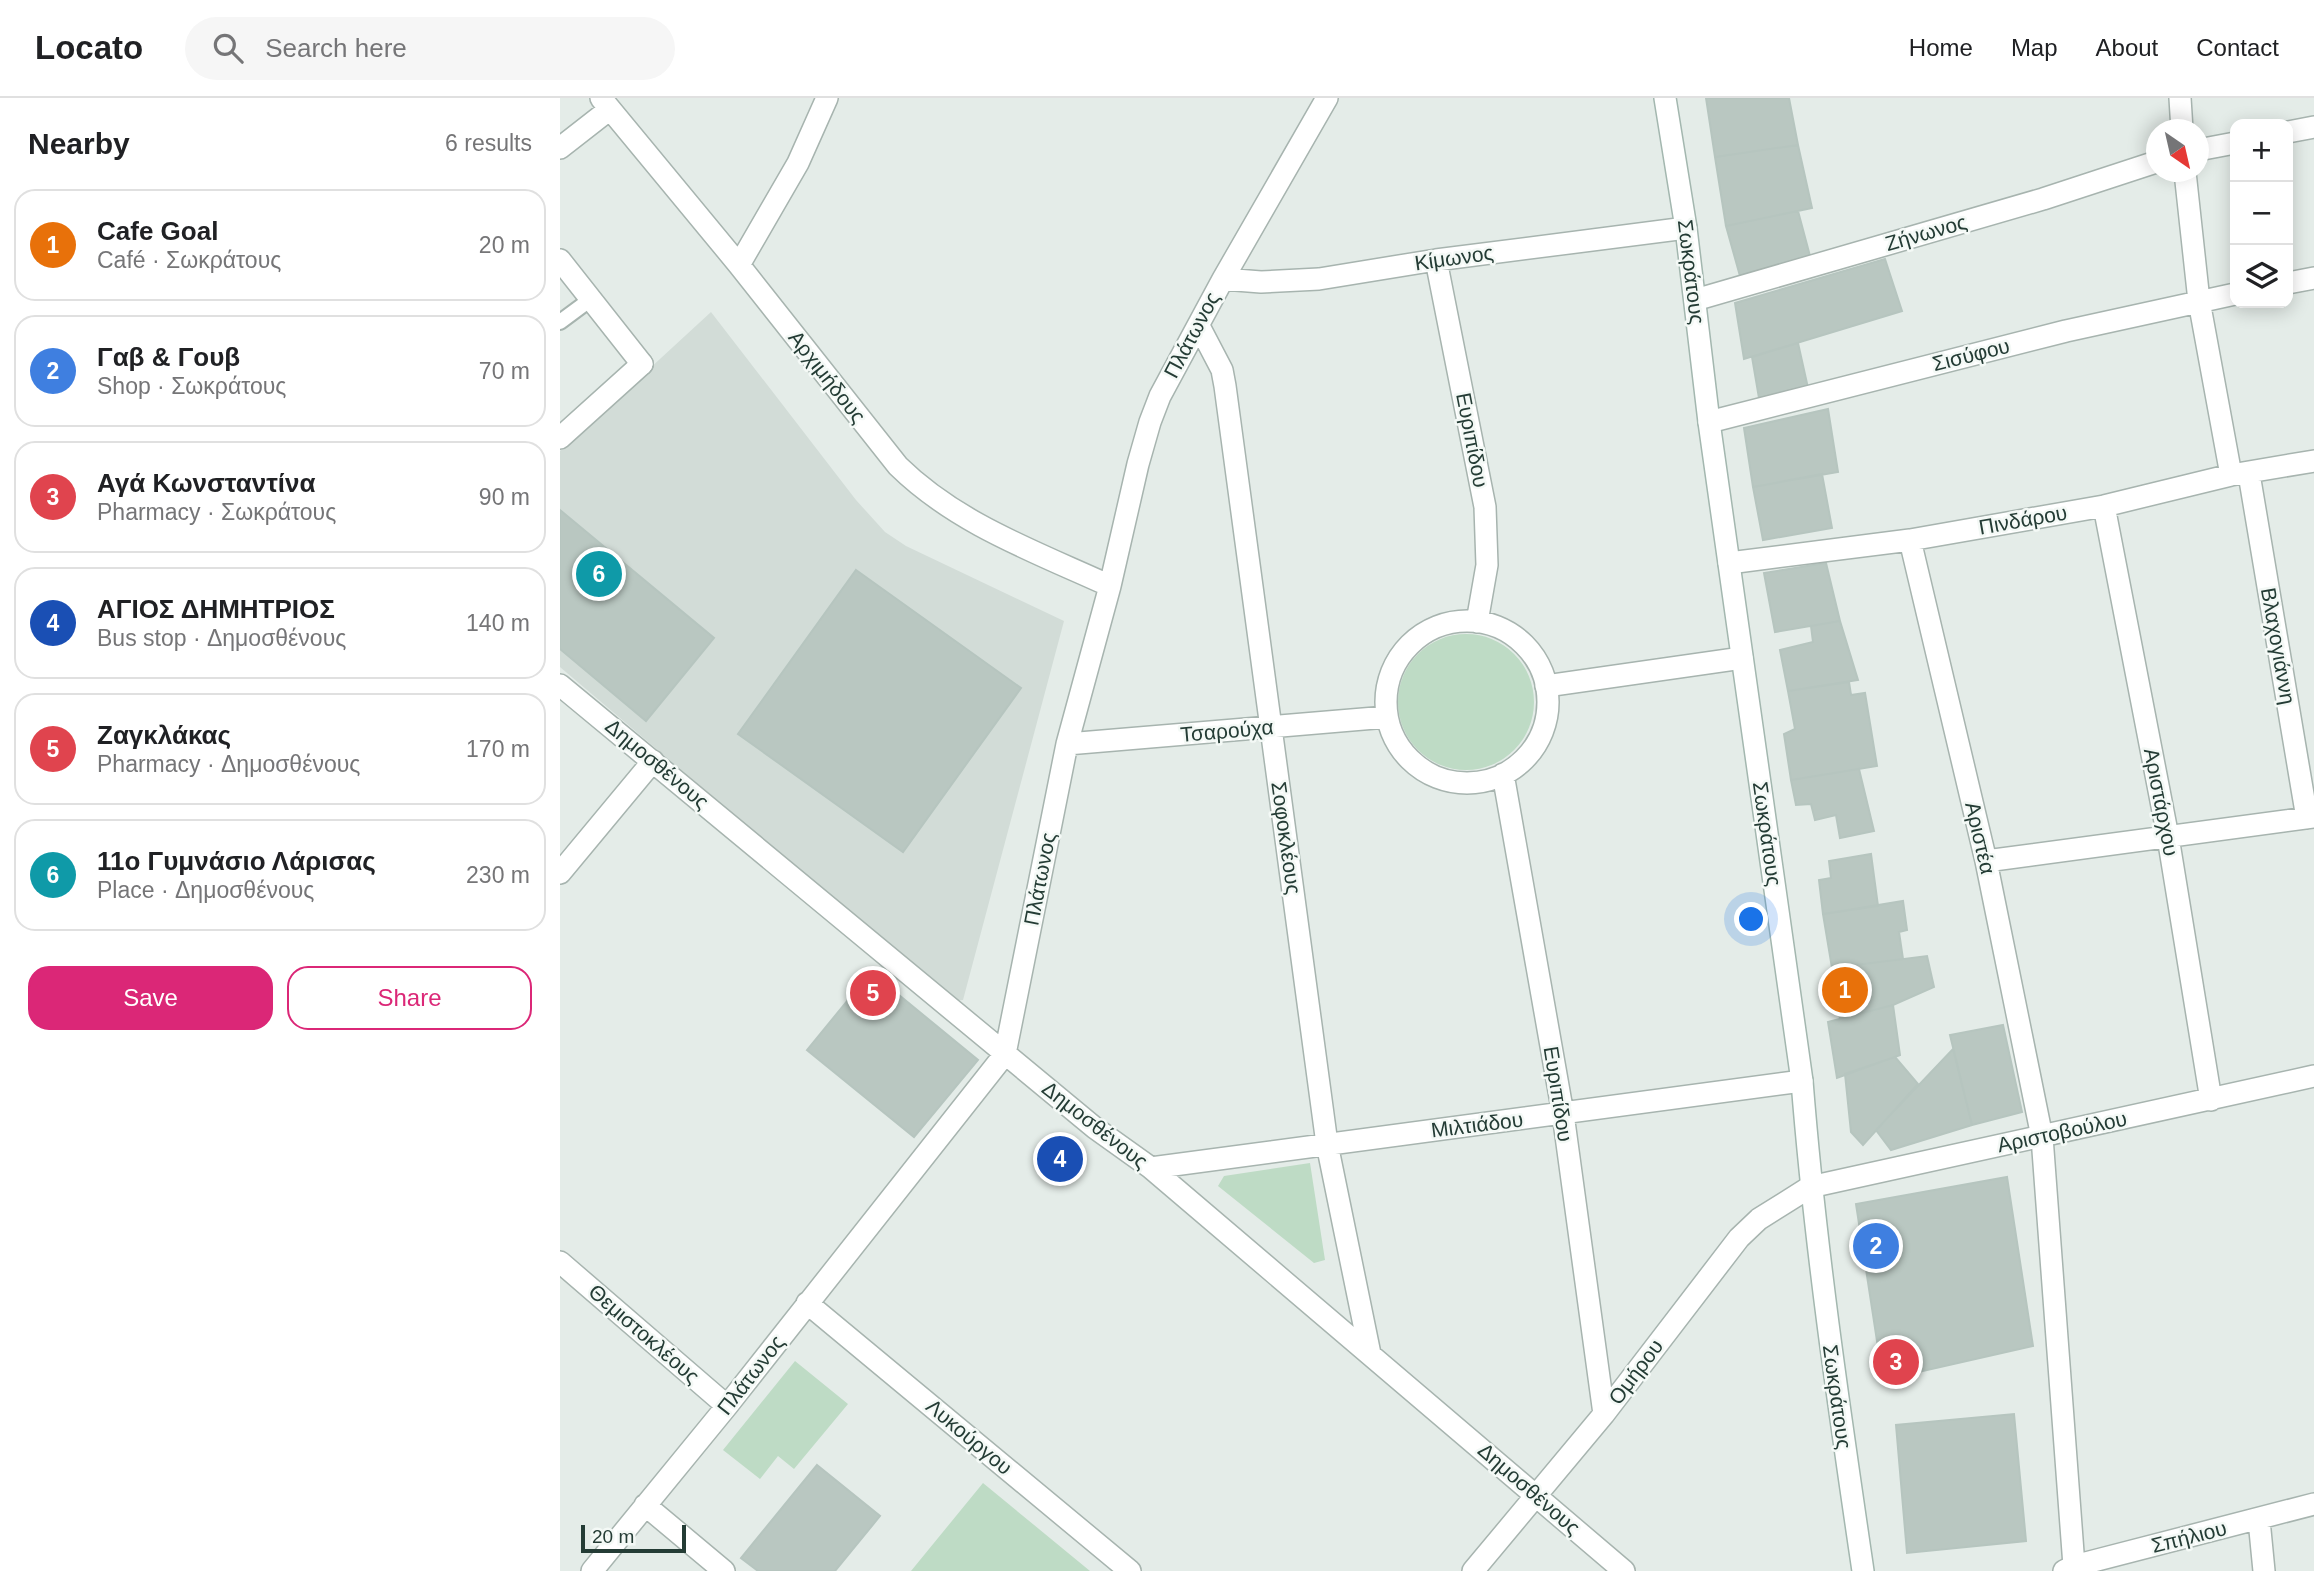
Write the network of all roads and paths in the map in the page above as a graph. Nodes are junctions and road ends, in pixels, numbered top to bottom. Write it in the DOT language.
graph roads {
  1 [pos="827,98"];
  2 [pos="1326,98"];
  3 [pos="1665,98"];
  4 [pos="2180,98"];
  5 [pos="605,103"];
  6 [pos="2181,119"];
  7 [pos="2314,127"];
  8 [pos="2293,131"];
  9 [pos="2230,144"];
  10 [pos="560,148"];
  11 [pos="2209,148"];
  12 [pos="2146,166"];
  13 [pos="2186,182"];
  14 [pos="1686,228"];
  15 [pos="560,260"];
  16 [pos="1436,260"];
  17 [pos="739,265"];
  18 [pos="2314,278"];
  19 [pos="1223,279"];
  20 [pos="2293,283"];
  21 [pos="2230,295"];
  22 [pos="591,299"];
  23 [pos="1695,300"];
  24 [pos="2199,301"];
  25 [pos="560,322"];
  26 [pos="1199,326"];
  27 [pos="1709,422"];
  28 [pos="560,438"];
  29 [pos="2314,461"];
  30 [pos="2240,475"];
  31 [pos="2104,506"];
  32 [pos="1910,540"];
  33 [pos="1729,563"];
  34 [pos="1110,586"];
  35 [pos="1477,622"];
  36 [pos="1742,658"];
  37 [pos="560,685"];
  38 [pos="1546,686"];
  39 [pos="1387,717"];
  40 [pos="1270,728"];
  41 [pos="1067,744"];
  42 [pos="653,761"];
  43 [pos="1503,774"];
  44 [pos="2310,817"];
  45 [pos="2168,836"];
  46 [pos="1986,861"];
  47 [pos="560,873"];
  48 [pos="1005,1054"];
  49 [pos="2314,1076"];
  50 [pos="1802,1081"];
  51 [pos="2211,1100"];
  52 [pos="1563,1114"];
  53 [pos="2042,1137"];
  54 [pos="1327,1144"];
  55 [pos="1151,1168"];
  56 [pos="1810,1187"];
  57 [pos="560,1262"];
  58 [pos="807,1303"];
  59 [pos="1370,1354"];
  60 [pos="727,1406"];
  61 [pos="1604,1415"];
  62 [pos="1537,1495"];
  63 [pos="2314,1504"];
  64 [pos="645,1505"];
  65 [pos="2259,1520"];
  66 [pos="2069,1569"];
  67 [pos="592,1571"];
  68 [pos="724,1571"];
  69 [pos="1130,1571"];
  70 [pos="1473,1571"];
  71 [pos="1624,1571"];
  72 [pos="1863,1571"];
  73 [pos="2264,1571"];
  1 -- 17 [label="street"];
  2 -- 19 [label="street, Πλάτωνος"];
  3 -- 14 [label="street, Σωκράτους"];
  4 -- 6 [label="street"];
  5 -- 10 [label="street"];
  5 -- 17 [label="street, Αρχιμήδους"];
  7 -- 8 [label="street"];
  9 -- 11 [label="street"];
  12 -- 23 [label="street, Ζήνωνος"];
  13 -- 24 [label="street, Βλαχογιάννη"];
  14 -- 16 [label="street, Κίμωνος"];
  14 -- 23 [label="street, Σωκράτους"];
  15 -- 22 [label="street"];
  16 -- 19 [label="street, Κίμωνος"];
  16 -- 35 [label="street, Ευριπίδου"];
  17 -- 34 [label="street, Αρχιμήδους"];
  18 -- 20 [label="street"];
  19 -- 26 [label="street, Πλάτωνος"];
  21 -- 24 [label="street, Σισύφου"];
  22 -- 25 [label="lane"];
  22 -- 28 [label="street"];
  23 -- 27 [label="street, Σωκράτους"];
  24 -- 27 [label="street, Σισύφου"];
  24 -- 30 [label="street, Βλαχογιάννη"];
  26 -- 34 [label="street, Πλάτωνος"];
  26 -- 40 [label="street, Σοφοκλέους"];
  27 -- 33 [label="street, Σωκράτους"];
  29 -- 30 [label="street, Πινδάρου"];
  30 -- 31 [label="street, Πινδάρου"];
  30 -- 44 [label="street, Βλαχογιάννη"];
  31 -- 32 [label="street, Πινδάρου"];
  31 -- 45 [label="street, Αριστάρχου"];
  32 -- 33 [label="street, Πινδάρου"];
  32 -- 46 [label="street, Αριστέα"];
  33 -- 36 [label="street, Σωκράτους"];
  34 -- 41 [label="street, Πλάτωνος"];
  35 -- 38 [label="street"];
  35 -- 39 [label="street"];
  36 -- 38 [label="street"];
  36 -- 50 [label="street, Σωκράτους"];
  37 -- 42 [label="street, Δημοσθένους"];
  38 -- 43 [label="street"];
  39 -- 40 [label="street, Τσαρούχα"];
  39 -- 43 [label="street"];
  40 -- 41 [label="street, Τσαρούχα"];
  40 -- 54 [label="street, Σοφοκλέους"];
  41 -- 48 [label="street, Πλάτωνος"];
  42 -- 47 [label="street"];
  42 -- 48 [label="street, Δημοσθένους"];
  43 -- 52 [label="street, Ευριπίδου"];
  44 -- 45 [label="street"];
  45 -- 46 [label="street"];
  45 -- 51 [label="street, Αριστάρχου"];
  46 -- 53 [label="street, Αριστέα"];
  48 -- 55 [label="street, Δημοσθένους"];
  48 -- 58 [label="street, Πλάτωνος"];
  49 -- 51 [label="street, Αριστοβούλου"];
  50 -- 52 [label="street, Μιλτιάδου"];
  50 -- 56 [label="street, Σωκράτους"];
  51 -- 53 [label="street, Αριστοβούλου"];
  52 -- 54 [label="street, Μιλτιάδου"];
  52 -- 61 [label="street, Ευριπίδου"];
  53 -- 56 [label="street, Αριστοβούλου"];
  53 -- 66 [label="street, Αριστέα"];
  54 -- 55 [label="street, Μιλτιάδου"];
  54 -- 59 [label="street, Σοφοκλέους"];
  55 -- 59 [label="street, Δημοσθένους"];
  56 -- 61 [label="street, Ομήρου"];
  56 -- 72 [label="street, Σωκράτους"];
  57 -- 60 [label="street, Θεμιστοκλέους"];
  58 -- 60 [label="street, Πλάτωνος"];
  58 -- 69 [label="street, Λυκούργου"];
  59 -- 62 [label="street, Δημοσθένους"];
  60 -- 64 [label="street, Πλάτωνος"];
  61 -- 62 [label="street, Ομήρου"];
  62 -- 70 [label="street, Ομήρου"];
  62 -- 71 [label="street, Δημοσθένους"];
  63 -- 65 [label="street, Σπήλιου"];
  64 -- 67 [label="street, Πλάτωνος"];
  64 -- 68 [label="street"];
  65 -- 66 [label="street, Σπήλιου"];
  65 -- 73 [label="street"];
}
